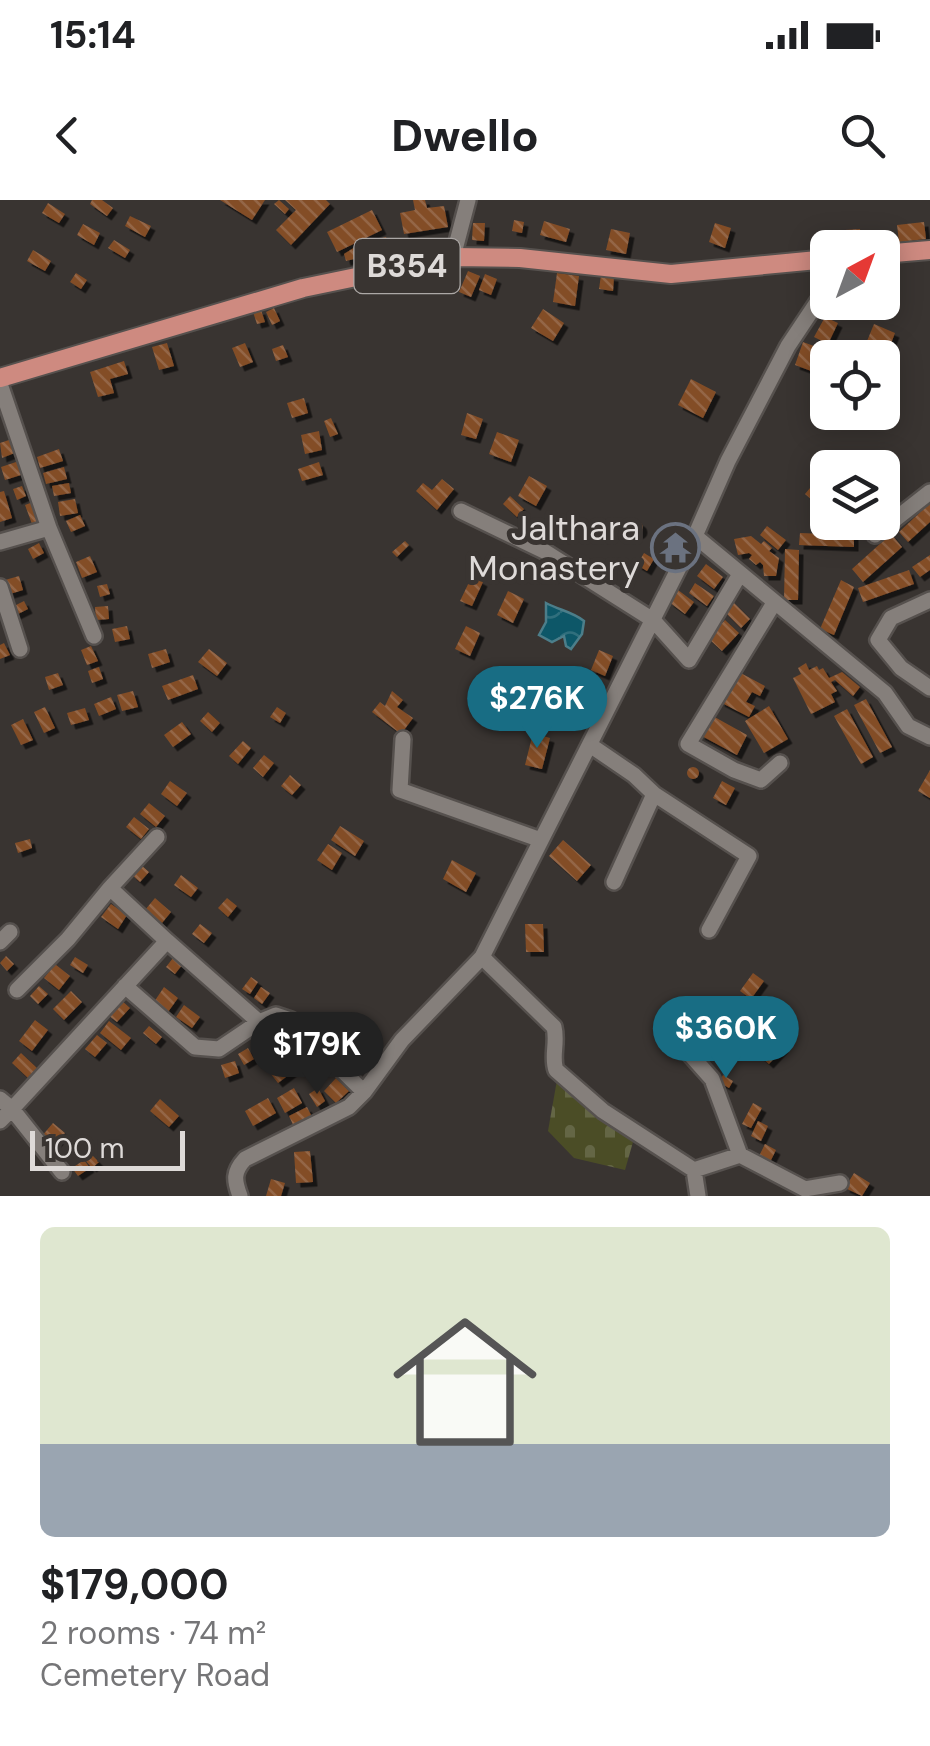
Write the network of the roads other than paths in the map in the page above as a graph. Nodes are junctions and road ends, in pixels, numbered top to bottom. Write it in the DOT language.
graph roads {
  1 [pos="468,200"];
  2 [pos="930,250"];
  3 [pos="900,252"];
  4 [pos="454,257"];
  5 [pos="810,261"];
  6 [pos="810,313"];
  7 [pos="0,381"];
  8 [pos="930,492"];
  9 [pos="461,511"];
  10 [pos="900,515"];
  11 [pos="49,528"];
  12 [pos="695,536"];
  13 [pos="0,542"];
  14 [pos="740,574"];
  15 [pos="0,587"];
  16 [pos="930,600"];
  17 [pos="774,604"];
  18 [pos="653,620"];
  19 [pos="94,636"];
  20 [pos="20,650"];
  21 [pos="930,688"];
  22 [pos="930,738"];
  23 [pos="403,739"];
  24 [pos="590,745"];
  25 [pos="780,763"];
  26 [pos="654,794"];
  27 [pos="157,838"];
  28 [pos="540,840"];
  29 [pos="614,882"];
  30 [pos="110,888"];
  31 [pos="709,930"];
  32 [pos="166,941"];
  33 [pos="482,957"];
  34 [pos="125,986"];
  35 [pos="17,990"];
  36 [pos="260,1022"];
  37 [pos="688,1052"];
  38 [pos="364,1092"];
  39 [pos="4,1110"];
  40 [pos="740,1155"];
  41 [pos="694,1170"];
  42 [pos="62,1172"];
  43 [pos="840,1183"];
  44 [pos="809,1193"];
  45 [pos="240,1196"];
  46 [pos="698,1196"];
  1 -- 4 [label="street"];
  2 -- 3 [label="main road"];
  4 -- 5 [label="main road, B354"];
  4 -- 7 [label="main road, B354"];
  6 -- 12 [label="street"];
  7 -- 11 [label="street"];
  8 -- 10 [label="street"];
  9 -- 18 [label="street"];
  11 -- 13 [label="street"];
  11 -- 19 [label="street"];
  12 -- 14 [label="street"];
  12 -- 18 [label="street"];
  14 -- 17 [label="street"];
  14 -- 18 [label="street"];
  15 -- 20 [label="street"];
  16 -- 21 [label="street"];
  17 -- 22 [label="street"];
  17 -- 25 [label="street"];
  18 -- 24 [label="street"];
  23 -- 28 [label="street"];
  24 -- 26 [label="street"];
  24 -- 28 [label="street"];
  26 -- 29 [label="street"];
  26 -- 31 [label="street"];
  27 -- 30 [label="street"];
  28 -- 33 [label="street"];
  30 -- 32 [label="street"];
  30 -- 35 [label="street"];
  32 -- 34 [label="street"];
  32 -- 36 [label="street"];
  33 -- 38 [label="street"];
  33 -- 41 [label="street"];
  34 -- 36 [label="street"];
  34 -- 39 [label="street"];
  36 -- 38 [label="street"];
  37 -- 40 [label="street"];
  38 -- 45 [label="street"];
  39 -- 42 [label="street"];
  40 -- 41 [label="street"];
  40 -- 44 [label="street"];
  41 -- 46 [label="street"];
  43 -- 44 [label="street"];
}
